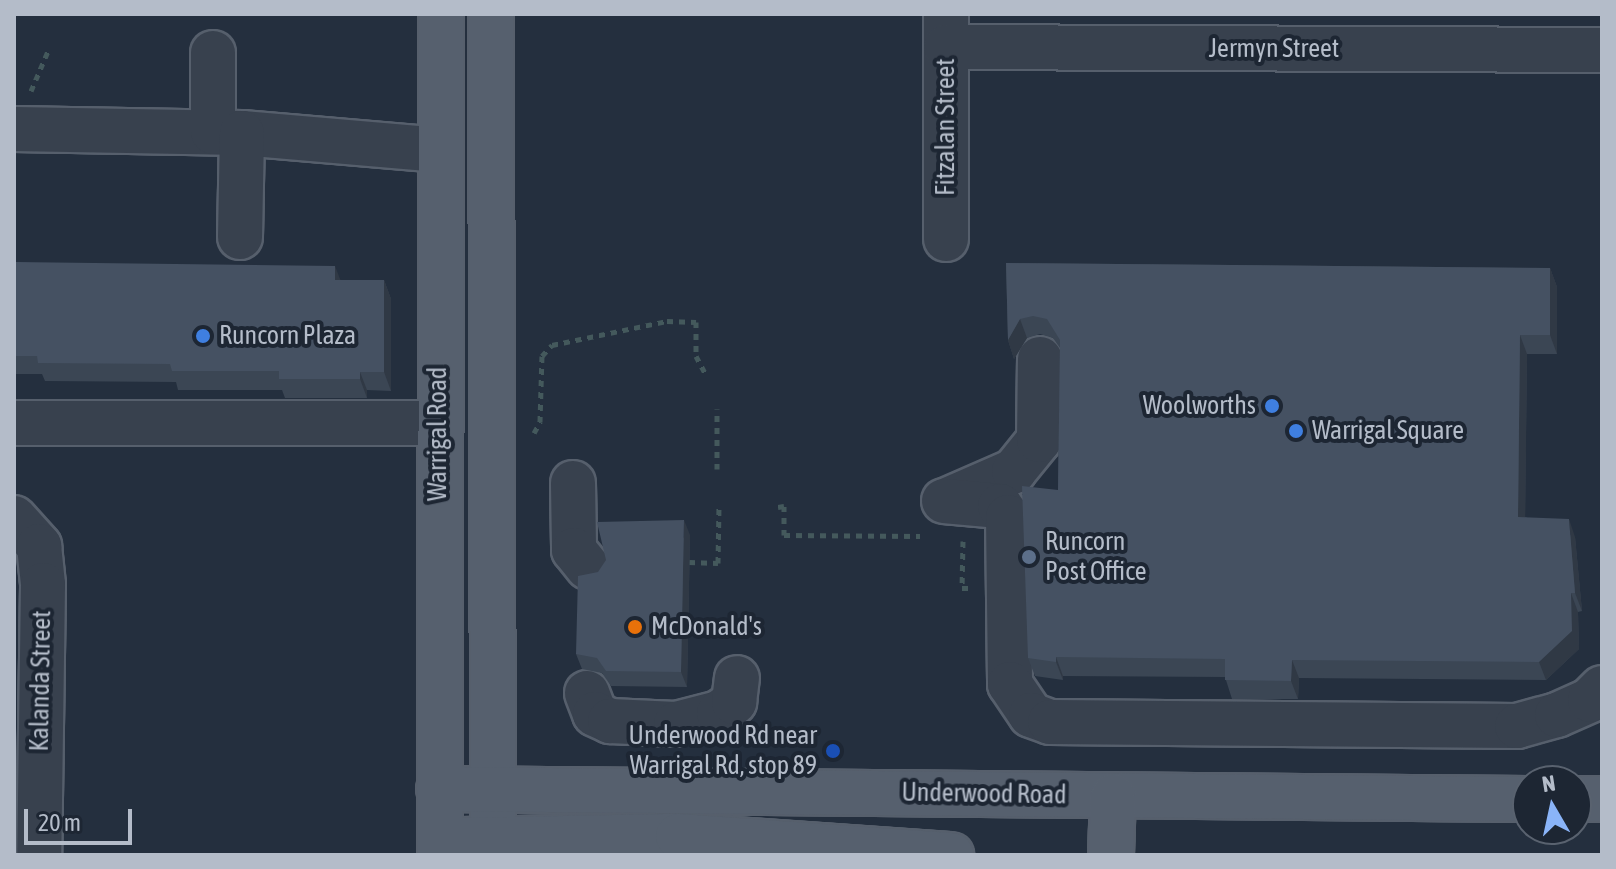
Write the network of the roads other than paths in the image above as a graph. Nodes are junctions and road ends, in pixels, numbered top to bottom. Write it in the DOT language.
graph roads {
  1 [pos="441,14"];
  2 [pos="491,14"];
  3 [pos="946,30"];
  4 [pos="1419,32"];
  5 [pos="1602,50"];
  6 [pos="213,53"];
  7 [pos="23,110"];
  8 [pos="227,133"];
  9 [pos="440,150"];
  10 [pos="492,150"];
  11 [pos="240,237"];
  12 [pos="946,239"];
  13 [pos="1040,359"];
  14 [pos="14,423"];
  15 [pos="437,423"];
  16 [pos="573,483"];
  17 [pos="14,518"];
  18 [pos="588,567"];
  19 [pos="737,678"];
  20 [pos="1602,688"];
  21 [pos="587,693"];
  22 [pos="439,789"];
  23 [pos="494,789"];
  24 [pos="1113,796"];
  25 [pos="1512,799"];
  26 [pos="493,847"];
  27 [pos="440,848"];
  28 [pos="815,849"];
  29 [pos="39,855"];
  30 [pos="737,855"];
  31 [pos="951,855"];
  32 [pos="1111,855"];
  1 -- 9 [label="main road, Warrigal Road"];
  2 -- 10 [label="main road, Warrigal Road"];
  3 -- 4 [label="street, Jermyn Street"];
  3 -- 12 [label="street, Fitzalan Street"];
  4 -- 5 [label="street, Jermyn Street"];
  6 -- 8 [label="street"];
  7 -- 8 [label="street"];
  8 -- 9 [label="street"];
  8 -- 11 [label="street"];
  9 -- 10 [label="main road"];
  9 -- 15 [label="main road, Warrigal Road"];
  10 -- 23 [label="main road, Warrigal Road"];
  13 -- 20 [label="street"];
  14 -- 15 [label="street"];
  15 -- 22 [label="main road, Warrigal Road"];
  16 -- 18 [label="street"];
  17 -- 29 [label="street, Kalanda Street"];
  19 -- 21 [label="street"];
  22 -- 23 [label="main road, Underwood Road"];
  22 -- 27 [label="main road, Warrigal Road"];
  23 -- 24 [label="main road, Underwood Road"];
  23 -- 26 [label="main road, Warrigal Road"];
  24 -- 25 [label="main road, Underwood Road"];
  24 -- 32 [label="main road"];
  26 -- 27 [label="main road"];
  26 -- 28 [label="main road"];
  28 -- 30 [label="main road"];
  28 -- 31 [label="main road"];
}
